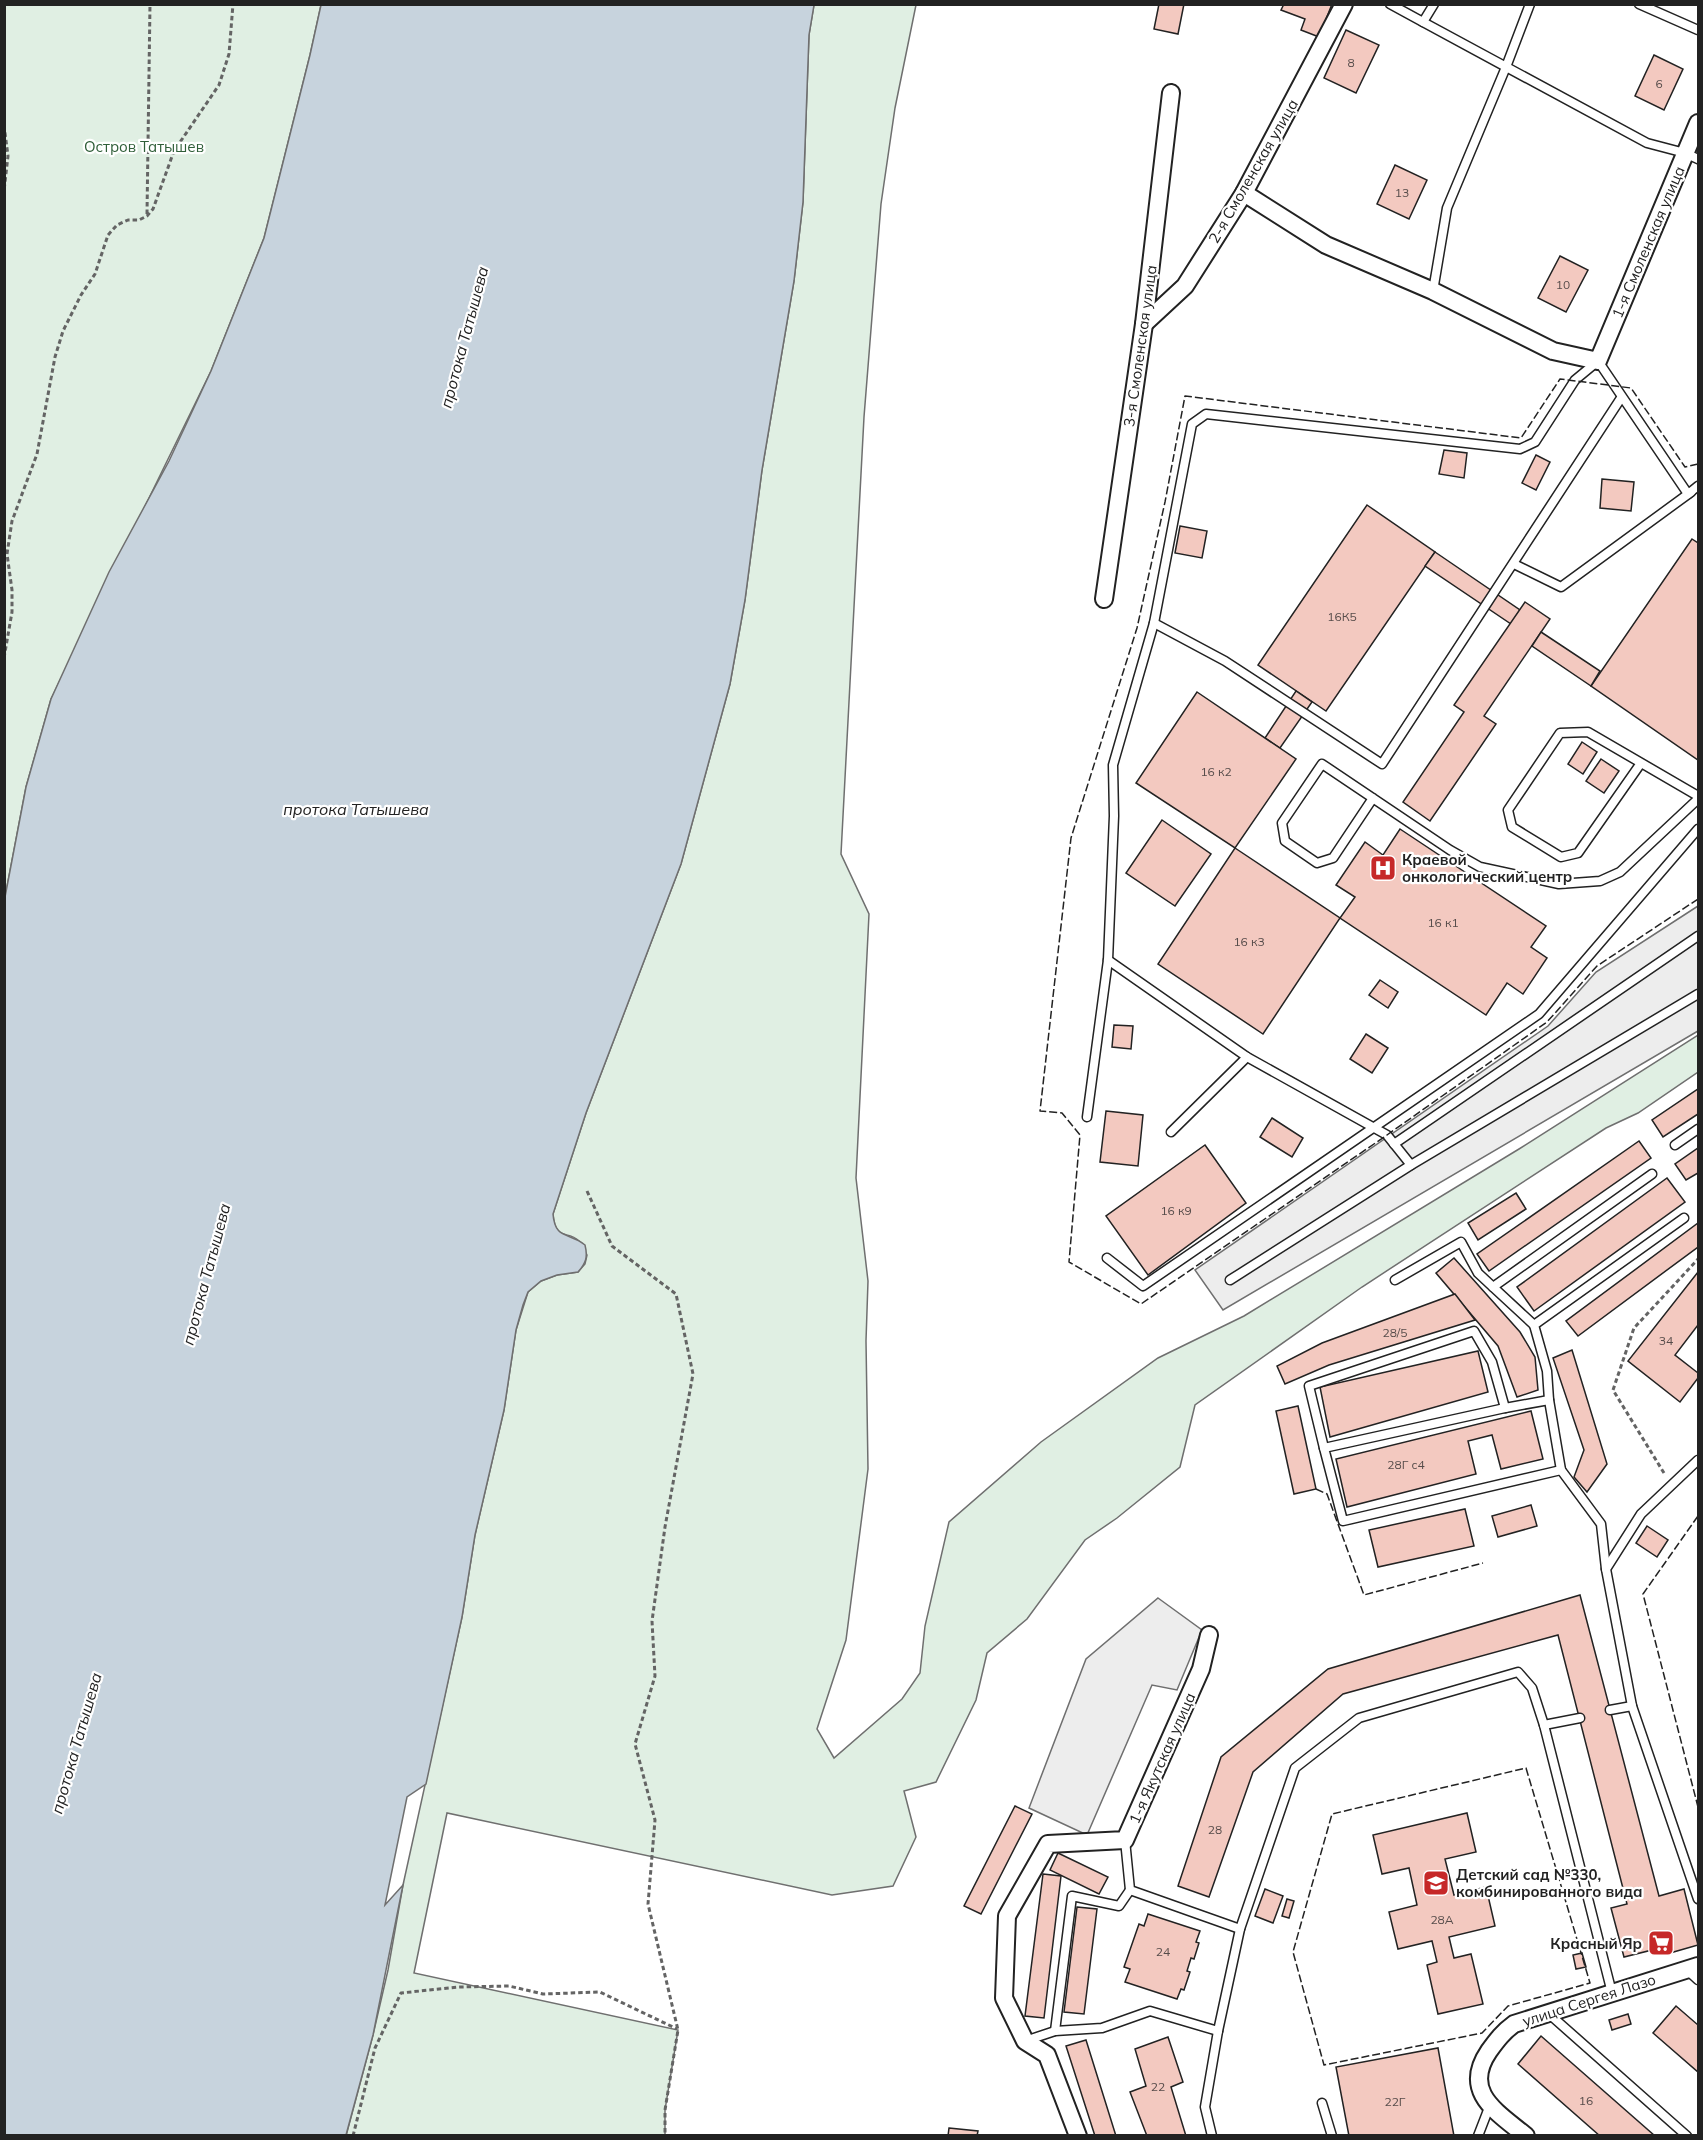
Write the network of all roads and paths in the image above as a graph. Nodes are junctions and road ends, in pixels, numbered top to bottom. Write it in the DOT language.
graph roads {
  1 [pos="150,4"];
  2 [pos="234,4"];
  3 [pos="1344,4"];
  4 [pos="1390,4"];
  5 [pos="1434,4"];
  6 [pos="1530,4"];
  7 [pos="1640,4"];
  8 [pos="1423,22"];
  9 [pos="1698,30"];
  10 [pos="1506,67"];
  11 [pos="1171,93"];
  12 [pos="1698,123"];
  13 [pos="4,125"];
  14 [pos="1692,156"];
  15 [pos="4,191"];
  16 [pos="1244,193"];
  17 [pos="147,216"];
  18 [pos="1433,291"];
  19 [pos="1144,324"];
  20 [pos="1598,361"];
  21 [pos="1622,398"];
  22 [pos="1698,486"];
  23 [pos="1688,494"];
  24 [pos="1514,564"];
  25 [pos="1104,599"];
  26 [pos="1154,622"];
  27 [pos="4,658"];
  28 [pos="1641,764"];
  29 [pos="1698,797"];
  30 [pos="1372,798"];
  31 [pos="1698,829"];
  32 [pos="1698,936"];
  33 [pos="1108,960"];
  34 [pos="1698,994"];
  35 [pos="1247,1057"];
  36 [pos="1087,1117"];
  37 [pos="1372,1127"];
  38 [pos="1698,1130"];
  39 [pos="1171,1132"];
  40 [pos="1394,1144"];
  41 [pos="1676,1145"];
  42 [pos="1412,1165"];
  43 [pos="1652,1174"];
  44 [pos="587,1191"];
  45 [pos="1684,1218"];
  46 [pos="1107,1258"];
  47 [pos="1698,1259"];
  48 [pos="1230,1280"];
  49 [pos="1395,1280"];
  50 [pos="1493,1287"];
  51 [pos="1534,1325"];
  52 [pos="1549,1400"];
  53 [pos="1505,1408"];
  54 [pos="1324,1448"];
  55 [pos="1698,1460"];
  56 [pos="1561,1470"];
  57 [pos="1664,1473"];
  58 [pos="1606,1569"];
  59 [pos="1209,1635"];
  60 [pos="1632,1706"];
  61 [pos="1610,1710"];
  62 [pos="1580,1718"];
  63 [pos="1544,1725"];
  64 [pos="1125,1840"];
  65 [pos="1130,1890"];
  66 [pos="1698,1899"];
  67 [pos="1240,1929"];
  68 [pos="1694,1972"];
  69 [pos="1612,1993"];
  70 [pos="1548,2013"];
  71 [pos="678,2030"];
  72 [pos="1055,2031"];
  73 [pos="1218,2031"];
  74 [pos="1025,2041"];
  75 [pos="1322,2103"];
  76 [pos="1490,2105"];
  77 [pos="353,2136"];
  78 [pos="665,2136"];
  79 [pos="1078,2136"];
  80 [pos="1212,2136"];
  81 [pos="1332,2136"];
  82 [pos="1478,2136"];
  83 [pos="1526,2136"];
  84 [pos="1688,2136"];
  1 -- 17 [label="path"];
  2 -- 17 [label="path"];
  3 -- 16 [label="street, 2-я Смоленская улица"];
  4 -- 8 [label="lane"];
  5 -- 8 [label="lane"];
  6 -- 10 [label="lane"];
  7 -- 9 [label="lane"];
  8 -- 10 [label="lane"];
  10 -- 14 [label="lane"];
  10 -- 18 [label="lane"];
  11 -- 19 [label="street, 3-я Смоленская улица"];
  12 -- 14 [label="street, 1-я Смоленская улица"];
  13 -- 15 [label="path"];
  14 -- 20 [label="street, 1-я Смоленская улица"];
  16 -- 18 [label="street"];
  16 -- 19 [label="street, 2-я Смоленская улица"];
  17 -- 27 [label="path"];
  18 -- 20 [label="street"];
  19 -- 25 [label="street, 3-я Смоленская улица"];
  20 -- 21 [label="lane"];
  20 -- 26 [label="lane"];
  21 -- 23 [label="lane"];
  21 -- 24 [label="lane"];
  22 -- 23 [label="lane"];
  23 -- 24 [label="lane"];
  24 -- 26 [label="lane"];
  26 -- 33 [label="lane"];
  28 -- 28 [label="lane"];
  28 -- 29 [label="lane"];
  29 -- 30 [label="lane"];
  30 -- 30 [label="lane"];
  31 -- 37 [label="lane"];
  32 -- 40 [label="lane"];
  33 -- 35 [label="lane"];
  33 -- 36 [label="lane"];
  34 -- 42 [label="lane"];
  35 -- 37 [label="lane"];
  35 -- 39 [label="lane"];
  37 -- 40 [label="lane"];
  37 -- 46 [label="lane"];
  38 -- 41 [label="lane"];
  40 -- 42 [label="lane"];
  42 -- 48 [label="lane"];
  43 -- 50 [label="lane"];
  44 -- 71 [label="path"];
  45 -- 51 [label="lane"];
  47 -- 57 [label="path"];
  49 -- 50 [label="lane"];
  50 -- 51 [label="lane"];
  51 -- 52 [label="lane"];
  52 -- 53 [label="lane"];
  52 -- 56 [label="lane"];
  53 -- 54 [label="lane"];
  53 -- 54 [label="lane"];
  54 -- 56 [label="lane"];
  55 -- 58 [label="lane"];
  56 -- 58 [label="lane"];
  58 -- 60 [label="lane"];
  59 -- 64 [label="street, 1-я Якутская улица"];
  60 -- 61 [label="lane"];
  60 -- 66 [label="lane"];
  62 -- 63 [label="lane"];
  63 -- 67 [label="lane"];
  63 -- 69 [label="lane"];
  64 -- 65 [label="lane"];
  64 -- 74 [label="street, 1-я Якутская улица"];
  65 -- 67 [label="lane"];
  65 -- 72 [label="lane"];
  67 -- 73 [label="lane"];
  68 -- 69 [label="street, улица Сергея Лазо"];
  69 -- 70 [label="street, улица Сергея Лазо"];
  70 -- 76 [label="street, улица Сергея Лазо"];
  70 -- 84 [label="lane"];
  71 -- 77 [label="path"];
  71 -- 78 [label="path"];
  72 -- 73 [label="lane"];
  72 -- 74 [label="lane"];
  73 -- 80 [label="lane"];
  74 -- 79 [label="street, 1-я Якутская улица"];
  75 -- 81 [label="lane"];
  76 -- 82 [label="lane"];
  76 -- 83 [label="street, улица Сергея Лазо"];
}
